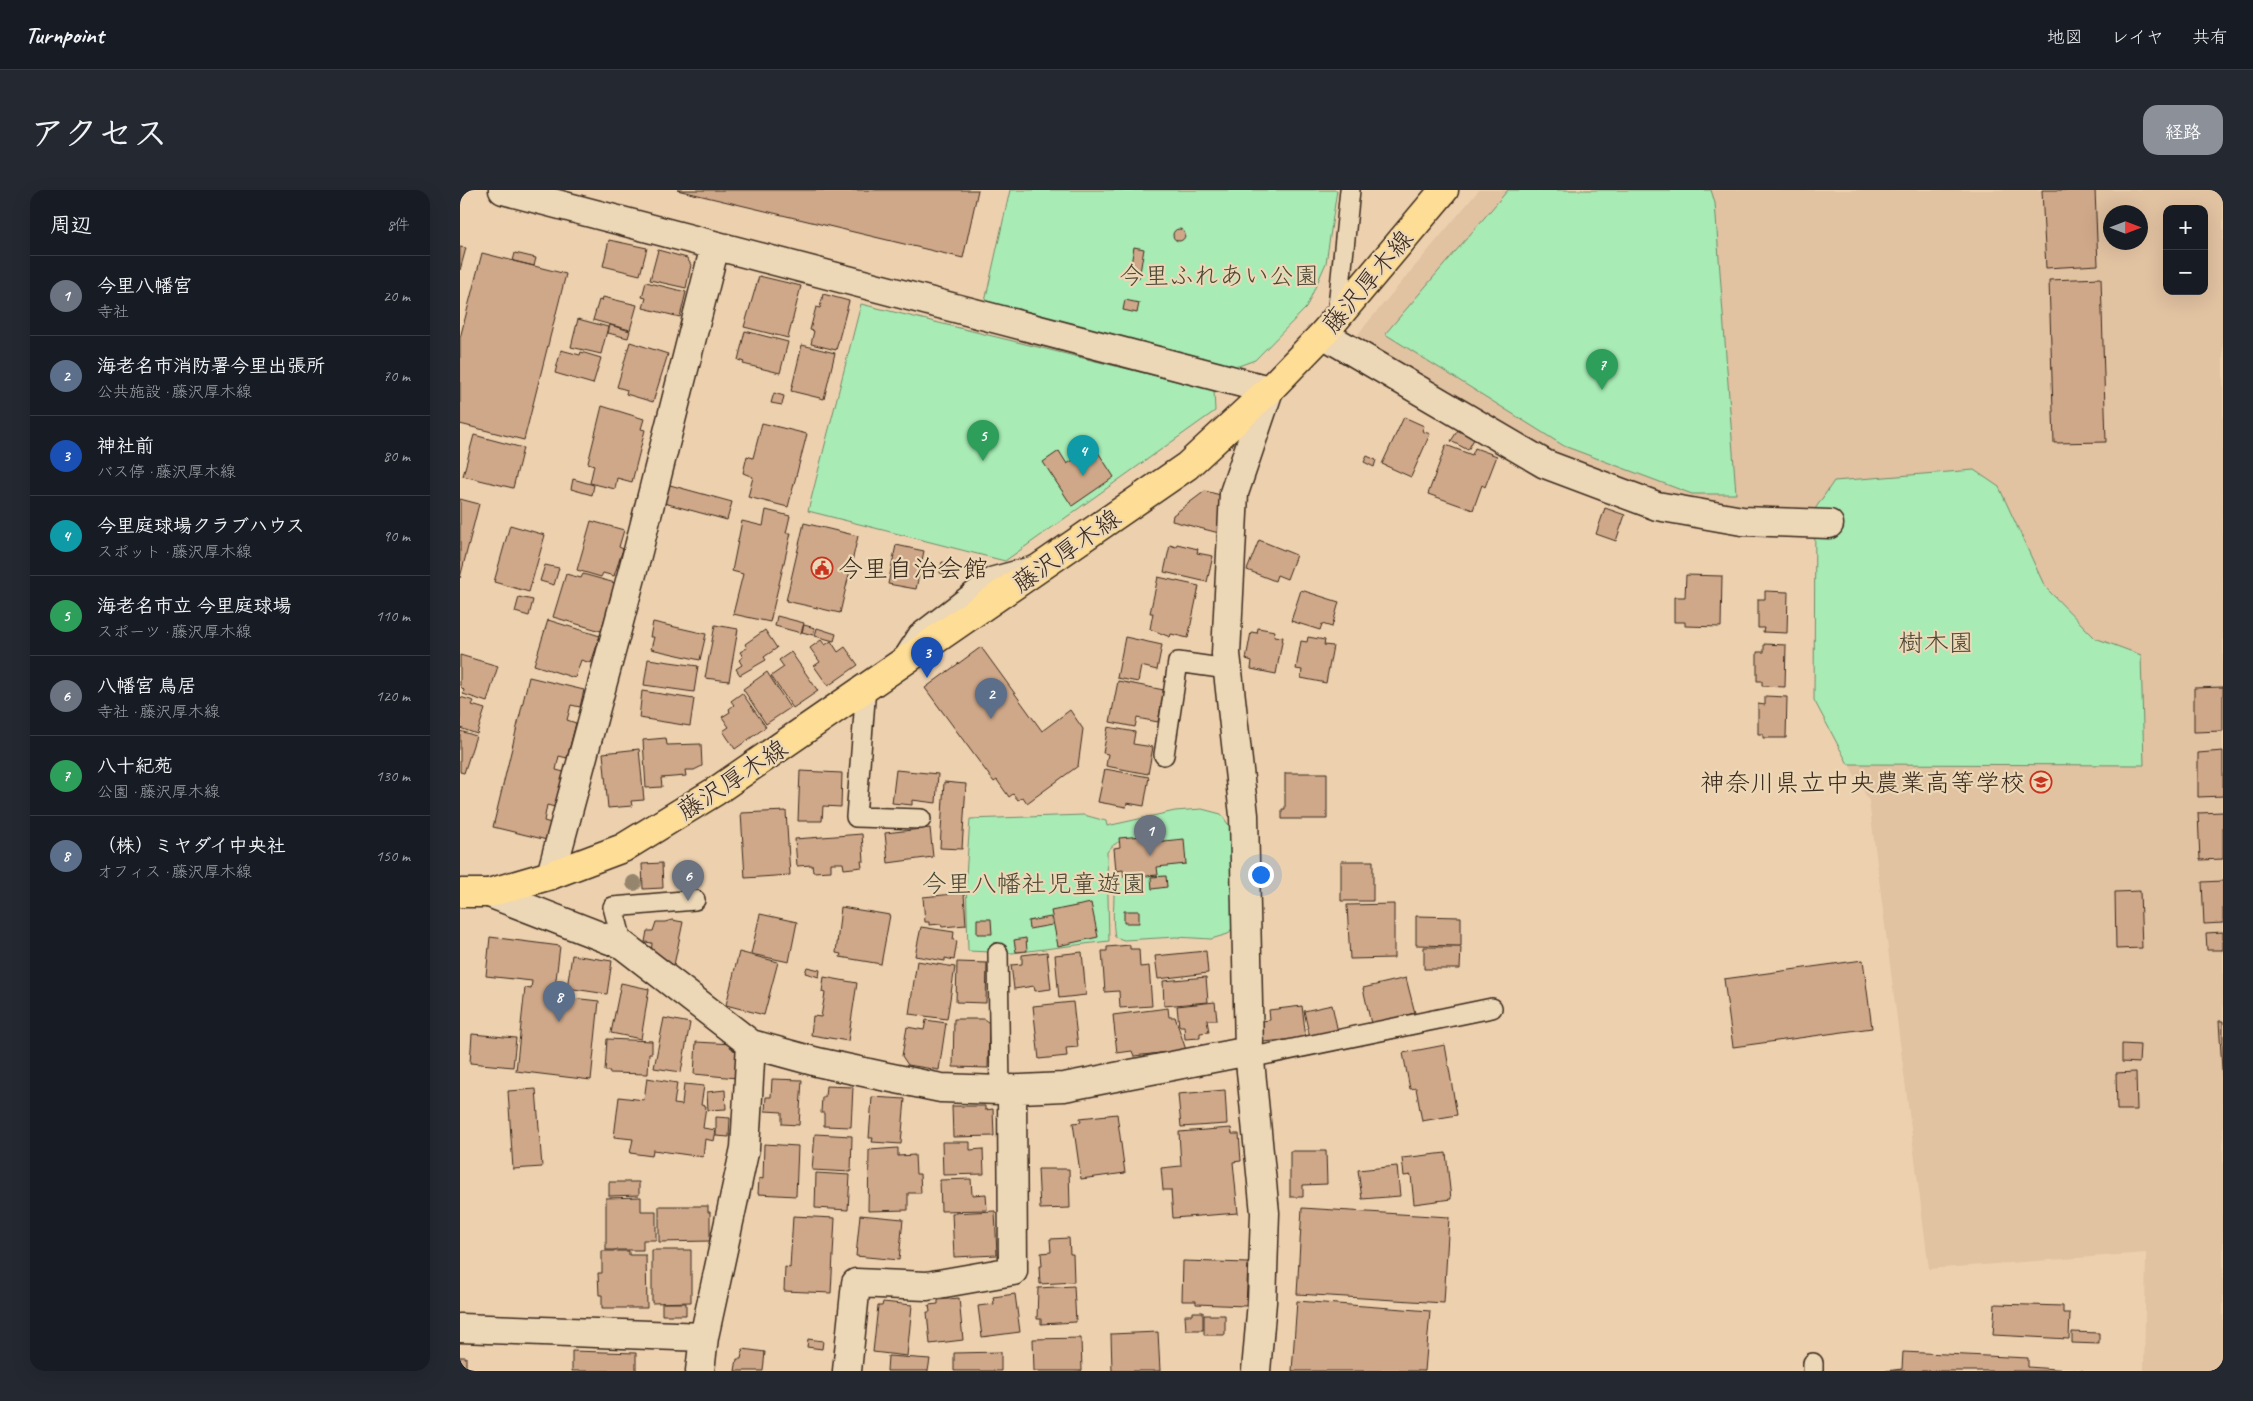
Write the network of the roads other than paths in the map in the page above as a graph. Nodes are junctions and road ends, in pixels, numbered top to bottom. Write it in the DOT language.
graph roads {
  1 [pos="503,190"];
  2 [pos="1350,190"];
  3 [pos="1444,190"];
  4 [pos="715,246"];
  5 [pos="1330,326"];
  6 [pos="1269,390"];
  7 [pos="1828,524"];
  8 [pos="1227,670"];
  9 [pos="866,688"];
  10 [pos="1164,755"];
  11 [pos="921,819"];
  12 [pos="552,875"];
  13 [pos="460,893"];
  14 [pos="489,893"];
  15 [pos="695,900"];
  16 [pos="623,945"];
  17 [pos="998,953"];
  18 [pos="1492,1008"];
  19 [pos="751,1044"];
  20 [pos="1249,1055"];
  21 [pos="1006,1090"];
  22 [pos="460,1328"];
  23 [pos="704,1337"];
  24 [pos="700,1371"];
  25 [pos="847,1371"];
  26 [pos="1256,1371"];
  1 -- 4 [label="street"];
  2 -- 5 [label="lane"];
  3 -- 5 [label="main road, 藤沢厚木線"];
  4 -- 6 [label="street"];
  4 -- 12 [label="street"];
  5 -- 6 [label="main road, 藤沢厚木線"];
  5 -- 7 [label="street"];
  6 -- 8 [label="street"];
  6 -- 9 [label="main road, 藤沢厚木線"];
  8 -- 10 [label="lane"];
  8 -- 20 [label="street"];
  9 -- 11 [label="lane"];
  9 -- 12 [label="main road, 藤沢厚木線"];
  12 -- 14 [label="main road, 藤沢厚木線"];
  13 -- 14 [label="main road, 藤沢厚木線"];
  14 -- 16 [label="street"];
  15 -- 16 [label="lane"];
  16 -- 19 [label="street"];
  17 -- 21 [label="lane"];
  18 -- 20 [label="lane"];
  19 -- 21 [label="street"];
  19 -- 23 [label="street"];
  20 -- 21 [label="street"];
  20 -- 26 [label="street"];
  21 -- 25 [label="street"];
  22 -- 23 [label="street"];
  23 -- 24 [label="street"];
}
